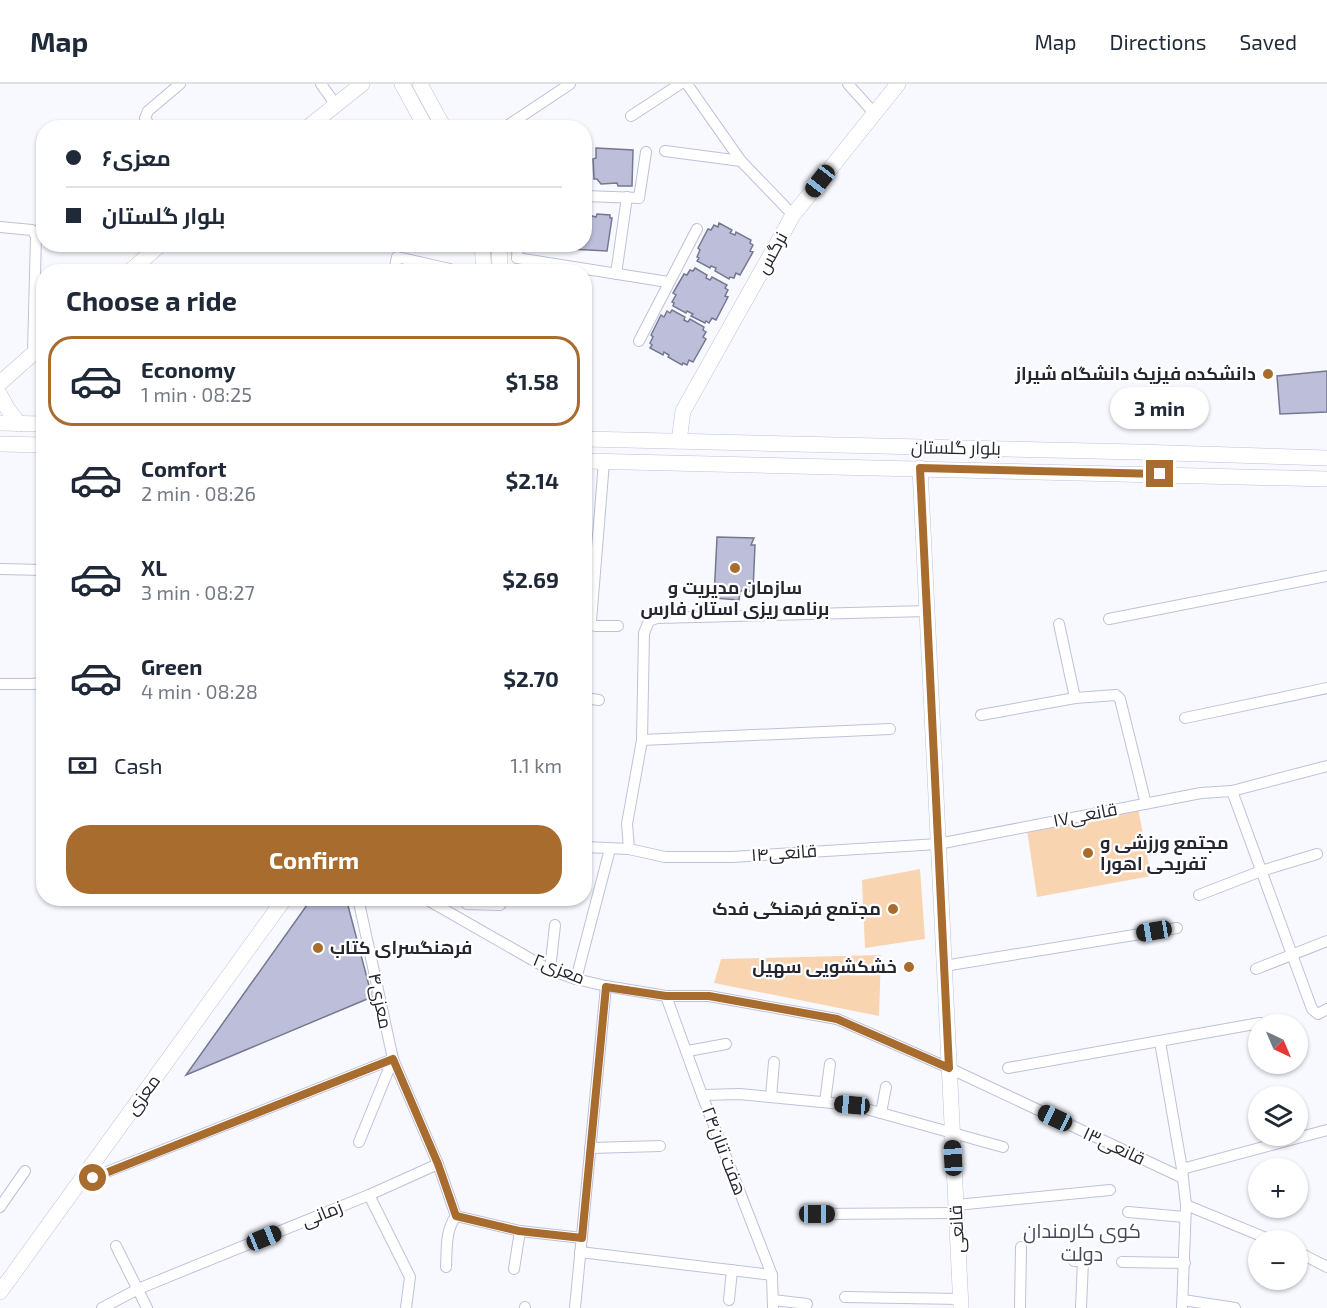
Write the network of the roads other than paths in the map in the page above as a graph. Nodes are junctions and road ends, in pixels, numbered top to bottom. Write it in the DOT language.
graph roads {
  1 [pos="180,84"];
  2 [pos="321,84"];
  3 [pos="362,84"];
  4 [pos="402,84"];
  5 [pos="420,84"];
  6 [pos="570,84"];
  7 [pos="680,84"];
  8 [pos="687,84"];
  9 [pos="848,84"];
  10 [pos="898,84"];
  11 [pos="336,105"];
  12 [pos="874,113"];
  13 [pos="631,116"];
  14 [pos="148,120"];
  15 [pos="317,120"];
  16 [pos="422,120"];
  17 [pos="440,120"];
  18 [pos="516,120"];
  19 [pos="665,151"];
  20 [pos="646,152"];
  21 [pos="741,161"];
  22 [pos="592,196"];
  23 [pos="627,197"];
  24 [pos="793,215"];
  25 [pos="0,227"];
  26 [pos="697,229"];
  27 [pos="36,236"];
  28 [pos="152,252"];
  29 [pos="517,252"];
  30 [pos="138,264"];
  31 [pos="396,264"];
  32 [pos="428,264"];
  33 [pos="554,264"];
  34 [pos="592,270"];
  35 [pos="616,274"];
  36 [pos="668,282"];
  37 [pos="639,341"];
  38 [pos="36,350"];
  39 [pos="0,383"];
  40 [pos="0,394"];
  41 [pos="0,423"];
  42 [pos="19,424"];
  43 [pos="36,424"];
  44 [pos="592,439"];
  45 [pos="679,441"];
  46 [pos="0,444"];
  47 [pos="36,445"];
  48 [pos="1137,452"];
  49 [pos="1323,458"];
  50 [pos="592,461"];
  51 [pos="604,462"];
  52 [pos="920,468"];
  53 [pos="1138,474"];
  54 [pos="1323,479"];
  55 [pos="592,564"];
  56 [pos="0,569"];
  57 [pos="36,570"];
  58 [pos="1327,576"];
  59 [pos="927,611"];
  60 [pos="1109,619"];
  61 [pos="592,624"];
  62 [pos="1059,624"];
  63 [pos="618,626"];
  64 [pos="36,683"];
  65 [pos="0,684"];
  66 [pos="1327,688"];
  67 [pos="1075,698"];
  68 [pos="592,699"];
  69 [pos="599,700"];
  70 [pos="981,715"];
  71 [pos="1185,718"];
  72 [pos="890,729"];
  73 [pos="642,740"];
  74 [pos="1327,766"];
  75 [pos="1232,791"];
  76 [pos="1146,804"];
  77 [pos="938,844"];
  78 [pos="592,848"];
  79 [pos="610,849"];
  80 [pos="629,849"];
  81 [pos="1317,854"];
  82 [pos="1261,871"];
  83 [pos="1199,895"];
  84 [pos="279,906"];
  85 [pos="360,906"];
  86 [pos="439,906"];
  87 [pos="467,906"];
  88 [pos="468,922"];
  89 [pos="555,925"];
  90 [pos="1178,928"];
  91 [pos="1327,942"];
  92 [pos="1293,955"];
  93 [pos="944,966"];
  94 [pos="1256,969"];
  95 [pos="550,970"];
  96 [pos="576,979"];
  97 [pos="606,987"];
  98 [pos="666,996"];
  99 [pos="1327,1009"];
  100 [pos="1248,1025"];
  101 [pos="1160,1042"];
  102 [pos="726,1044"];
  103 [pos="688,1051"];
  104 [pos="393,1059"];
  105 [pos="774,1062"];
  106 [pos="830,1064"];
  107 [pos="949,1068"];
  108 [pos="1008,1068"];
  109 [pos="886,1087"];
  110 [pos="702,1095"];
  111 [pos="771,1097"];
  112 [pos="825,1102"];
  113 [pos="881,1113"];
  114 [pos="1327,1131"];
  115 [pos="952,1134"];
  116 [pos="359,1142"];
  117 [pos="660,1146"];
  118 [pos="1003,1147"];
  119 [pos="590,1148"];
  120 [pos="438,1164"];
  121 [pos="26,1172"];
  122 [pos="1182,1174"];
  123 [pos="79,1183"];
  124 [pos="1110,1190"];
  125 [pos="369,1195"];
  126 [pos="1186,1205"];
  127 [pos="0,1207"];
  128 [pos="956,1209"];
  129 [pos="1128,1212"];
  130 [pos="817,1214"];
  131 [pos="456,1216"];
  132 [pos="1185,1217"];
  133 [pos="519,1231"];
  134 [pos="1248,1231"];
  135 [pos="582,1238"];
  136 [pos="116,1246"];
  137 [pos="1021,1247"];
  138 [pos="580,1251"];
  139 [pos="1308,1257"];
  140 [pos="1074,1261"];
  141 [pos="1122,1262"];
  142 [pos="1185,1263"];
  143 [pos="446,1267"];
  144 [pos="1327,1267"];
  145 [pos="514,1269"];
  146 [pos="732,1270"];
  147 [pos="772,1275"];
  148 [pos="138,1289"];
  149 [pos="0,1292"];
  150 [pos="845,1297"];
  151 [pos="729,1300"];
  152 [pos="773,1304"];
  153 [pos="807,1304"];
  154 [pos="960,1304"];
  155 [pos="1183,1304"];
  156 [pos="102,1308"];
  157 [pos="147,1308"];
  158 [pos="406,1308"];
  159 [pos="575,1308"];
  160 [pos="1020,1308"];
  161 [pos="1081,1308"];
  162 [pos="1235,1308"];
  1 -- 14 [label="street"];
  2 -- 11 [label="street"];
  3 -- 11 [label="street"];
  4 -- 16 [label="street"];
  5 -- 17 [label="street"];
  6 -- 18 [label="street"];
  7 -- 13 [label="street"];
  8 -- 21 [label="street"];
  9 -- 12 [label="street"];
  10 -- 12 [label="street, نرگس"];
  11 -- 15 [label="street"];
  12 -- 24 [label="street, نرگس"];
  19 -- 21 [label="street"];
  20 -- 23 [label="street"];
  21 -- 24 [label="street"];
  22 -- 23 [label="street"];
  23 -- 35 [label="street"];
  24 -- 45 [label="street, نرگس"];
  25 -- 27 [label="street"];
  26 -- 36 [label="street"];
  28 -- 30 [label="street"];
  29 -- 33 [label="street"];
  31 -- 32 [label="street"];
  34 -- 35 [label="street"];
  35 -- 36 [label="street"];
  36 -- 37 [label="street"];
  38 -- 39 [label="street"];
  40 -- 42 [label="street"];
  41 -- 42 [label="street"];
  42 -- 43 [label="street"];
  44 -- 45 [label="street, بلوار گلستان"];
  45 -- 48 [label="street, بلوار گلستان"];
  46 -- 47 [label="street"];
  48 -- 49 [label="street, بلوار گلستان"];
  48 -- 53 [label="street"];
  49 -- 54 [label="street"];
  50 -- 51 [label="street, بلوار گلستان"];
  51 -- 52 [label="street, بلوار گلستان"];
  51 -- 55 [label="street"];
  52 -- 53 [label="street, بلوار گلستان"];
  52 -- 59 [label="street, قانعی"];
  53 -- 54 [label="street, بلوار گلستان"];
  56 -- 57 [label="street"];
  58 -- 60 [label="street"];
  59 -- 73 [label="street"];
  59 -- 77 [label="street, قانعی"];
  61 -- 63 [label="street"];
  62 -- 67 [label="street"];
  64 -- 65 [label="street"];
  66 -- 71 [label="street"];
  67 -- 70 [label="street"];
  67 -- 76 [label="street"];
  68 -- 69 [label="street"];
  72 -- 73 [label="street"];
  73 -- 80 [label="street"];
  74 -- 75 [label="street, ۱۷قانعی"];
  75 -- 76 [label="street, ۱۷قانعی"];
  75 -- 82 [label="street"];
  76 -- 77 [label="street, ۱۷قانعی"];
  77 -- 80 [label="street, ۱۴قانعی"];
  77 -- 93 [label="street, قانعی"];
  78 -- 79 [label="street, ۱۴قانعی"];
  79 -- 80 [label="street, ۱۴قانعی"];
  79 -- 96 [label="street"];
  81 -- 82 [label="street"];
  82 -- 83 [label="street"];
  82 -- 92 [label="street"];
  84 -- 123 [label="street, معزی"];
  85 -- 104 [label="street, ۴معزی"];
  86 -- 88 [label="street, ۲معزی"];
  87 -- 88 [label="street"];
  88 -- 95 [label="street, ۲معزی"];
  89 -- 95 [label="street"];
  90 -- 93 [label="street"];
  91 -- 92 [label="street"];
  92 -- 94 [label="street"];
  92 -- 99 [label="street"];
  93 -- 107 [label="street, قانعی"];
  95 -- 96 [label="street, ۲معزی"];
  96 -- 97 [label="street, ۲معزی"];
  97 -- 98 [label="street, ۲معزی"];
  97 -- 119 [label="street"];
  98 -- 103 [label="street, هفت تنان۲۴"];
  98 -- 107 [label="street, ۲معزی"];
  100 -- 101 [label="street"];
  101 -- 108 [label="street"];
  101 -- 122 [label="street"];
  102 -- 103 [label="street"];
  103 -- 110 [label="street, هفت تنان۲۴"];
  104 -- 116 [label="street"];
  104 -- 120 [label="street, ۴معزی"];
  104 -- 123 [label="street"];
  105 -- 111 [label="street"];
  106 -- 112 [label="street"];
  107 -- 115 [label="street, قانعی"];
  107 -- 122 [label="street, ۱۳قانعی"];
  109 -- 113 [label="street"];
  110 -- 111 [label="street"];
  110 -- 147 [label="street, هفت تنان۲۴"];
  111 -- 112 [label="street"];
  112 -- 113 [label="street"];
  113 -- 115 [label="street"];
  114 -- 122 [label="street"];
  115 -- 118 [label="street"];
  115 -- 128 [label="street, قانعی"];
  117 -- 119 [label="street"];
  119 -- 135 [label="street"];
  120 -- 125 [label="street, زمانی"];
  120 -- 131 [label="street, ۴معزی"];
  121 -- 127 [label="street"];
  122 -- 126 [label="street"];
  123 -- 149 [label="street, معزی"];
  124 -- 128 [label="street"];
  125 -- 148 [label="street, زمانی"];
  125 -- 158 [label="street"];
  126 -- 132 [label="street"];
  126 -- 134 [label="street"];
  128 -- 130 [label="street"];
  128 -- 154 [label="street, قانعی"];
  129 -- 132 [label="street"];
  131 -- 133 [label="street"];
  131 -- 143 [label="street"];
  132 -- 142 [label="street"];
  133 -- 135 [label="street"];
  133 -- 145 [label="street"];
  135 -- 138 [label="street"];
  136 -- 148 [label="street"];
  137 -- 160 [label="street"];
  138 -- 146 [label="street"];
  138 -- 159 [label="street"];
  139 -- 144 [label="street"];
  140 -- 161 [label="street"];
  141 -- 142 [label="street"];
  142 -- 155 [label="street"];
  146 -- 147 [label="street"];
  146 -- 151 [label="street"];
  147 -- 152 [label="street, هفت تنان۲۴"];
  148 -- 156 [label="street, زمانی"];
  148 -- 157 [label="street"];
  150 -- 154 [label="street"];
  152 -- 153 [label="street"];
  155 -- 162 [label="street"];
}
